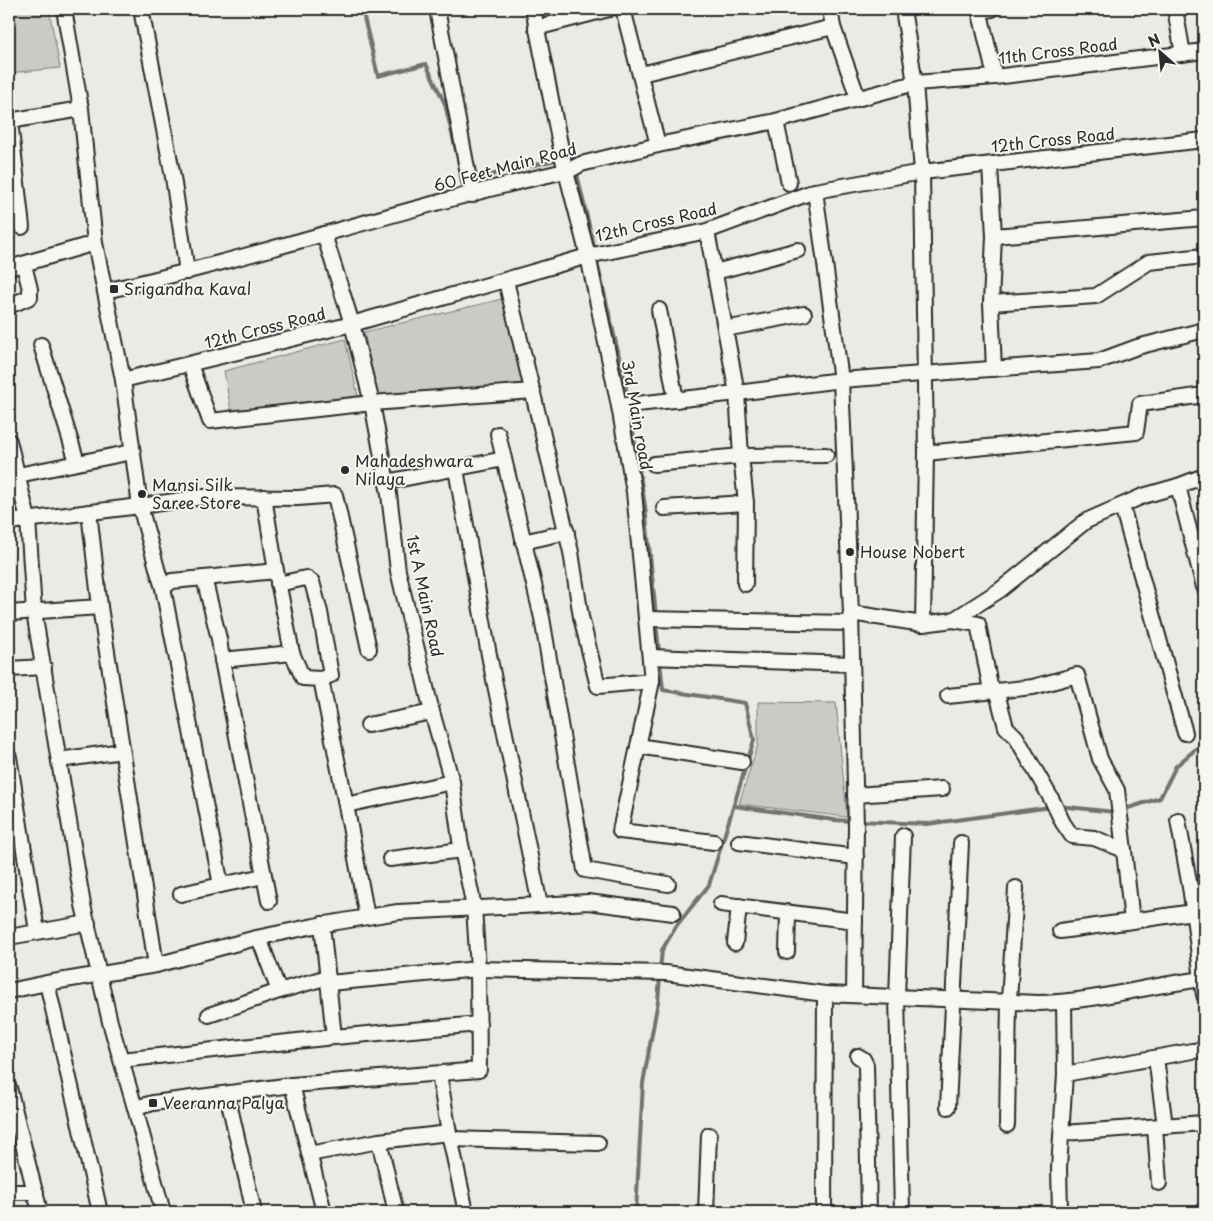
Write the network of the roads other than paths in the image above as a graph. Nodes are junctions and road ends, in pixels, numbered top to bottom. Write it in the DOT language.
graph roads {
  1 [pos="64,9"];
  2 [pos="141,9"];
  3 [pos="437,9"];
  4 [pos="533,9"];
  5 [pos="609,9"];
  6 [pos="623,9"];
  7 [pos="830,9"];
  8 [pos="903,9"];
  9 [pos="983,9"];
  10 [pos="1175,9"];
  11 [pos="833,27"];
  12 [pos="536,28"];
  13 [pos="1204,51"];
  14 [pos="1183,54"];
  15 [pos="641,74"];
  16 [pos="995,77"];
  17 [pos="915,83"];
  18 [pos="858,98"];
  19 [pos="82,109"];
  20 [pos="9,121"];
  21 [pos="776,121"];
  22 [pos="1204,140"];
  23 [pos="658,145"];
  24 [pos="569,165"];
  25 [pos="990,165"];
  26 [pos="922,172"];
  27 [pos="789,183"];
  28 [pos="470,185"];
  29 [pos="816,191"];
  30 [pos="1204,218"];
  31 [pos="22,228"];
  32 [pos="708,231"];
  33 [pos="324,234"];
  34 [pos="994,236"];
  35 [pos="95,243"];
  36 [pos="798,250"];
  37 [pos="588,256"];
  38 [pos="1204,256"];
  39 [pos="24,265"];
  40 [pos="9,268"];
  41 [pos="187,272"];
  42 [pos="715,272"];
  43 [pos="506,281"];
  44 [pos="105,291"];
  45 [pos="991,303"];
  46 [pos="9,306"];
  47 [pos="658,310"];
  48 [pos="804,314"];
  49 [pos="352,324"];
  50 [pos="725,329"];
  51 [pos="1204,330"];
  52 [pos="42,345"];
  53 [pos="190,364"];
  54 [pos="994,369"];
  55 [pos="925,374"];
  56 [pos="123,380"];
  57 [pos="840,380"];
  58 [pos="533,391"];
  59 [pos="736,394"];
  60 [pos="1204,395"];
  61 [pos="676,400"];
  62 [pos="372,403"];
  63 [pos="625,405"];
  64 [pos="498,434"];
  65 [pos="9,440"];
  66 [pos="132,452"];
  67 [pos="926,453"];
  68 [pos="826,455"];
  69 [pos="741,456"];
  70 [pos="504,459"];
  71 [pos="77,462"];
  72 [pos="654,464"];
  73 [pos="456,469"];
  74 [pos="18,475"];
  75 [pos="1204,476"];
  76 [pos="386,482"];
  77 [pos="1178,486"];
  78 [pos="264,497"];
  79 [pos="746,503"];
  80 [pos="140,506"];
  81 [pos="1122,506"];
  82 [pos="664,508"];
  83 [pos="89,512"];
  84 [pos="28,520"];
  85 [pos="9,522"];
  86 [pos="567,532"];
  87 [pos="523,542"];
  88 [pos="277,577"];
  89 [pos="204,578"];
  90 [pos="745,584"];
  91 [pos="1204,587"];
  92 [pos="164,588"];
  93 [pos="100,607"];
  94 [pos="34,612"];
  95 [pos="9,613"];
  96 [pos="851,618"];
  97 [pos="646,619"];
  98 [pos="953,620"];
  99 [pos="923,624"];
  100 [pos="369,649"];
  101 [pos="292,653"];
  102 [pos="650,657"];
  103 [pos="222,660"];
  104 [pos="852,664"];
  105 [pos="44,667"];
  106 [pos="9,669"];
  107 [pos="321,679"];
  108 [pos="652,681"];
  109 [pos="994,691"];
  110 [pos="948,696"];
  111 [pos="432,712"];
  112 [pos="368,725"];
  113 [pos="1185,733"];
  114 [pos="638,746"];
  115 [pos="122,752"];
  116 [pos="9,757"];
  117 [pos="59,760"];
  118 [pos="742,762"];
  119 [pos="452,782"];
  120 [pos="942,789"];
  121 [pos="855,795"];
  122 [pos="346,805"];
  123 [pos="1178,820"];
  124 [pos="903,836"];
  125 [pos="714,842"];
  126 [pos="739,842"];
  127 [pos="961,843"];
  128 [pos="462,850"];
  129 [pos="1124,850"];
  130 [pos="856,857"];
  131 [pos="390,859"];
  132 [pos="264,876"];
  133 [pos="668,884"];
  134 [pos="221,885"];
  135 [pos="1016,888"];
  136 [pos="1198,892"];
  137 [pos="181,894"];
  138 [pos="269,901"];
  139 [pos="721,904"];
  140 [pos="540,905"];
  141 [pos="739,906"];
  142 [pos="474,907"];
  143 [pos="673,912"];
  144 [pos="788,912"];
  145 [pos="1194,912"];
  146 [pos="367,917"];
  147 [pos="855,921"];
  148 [pos="1132,921"];
  149 [pos="88,924"];
  150 [pos="322,924"];
  151 [pos="37,931"];
  152 [pos="1060,931"];
  153 [pos="9,937"];
  154 [pos="259,938"];
  155 [pos="735,943"];
  156 [pos="787,952"];
  157 [pos="156,966"];
  158 [pos="478,969"];
  159 [pos="98,976"];
  160 [pos="1203,979"];
  161 [pos="328,980"];
  162 [pos="46,983"];
  163 [pos="9,991"];
  164 [pos="279,991"];
  165 [pos="825,994"];
  166 [pos="854,995"];
  167 [pos="1204,995"];
  168 [pos="897,997"];
  169 [pos="953,999"];
  170 [pos="1009,1001"];
  171 [pos="1064,1003"];
  172 [pos="209,1015"];
  173 [pos="479,1024"];
  174 [pos="334,1037"];
  175 [pos="1204,1050"];
  176 [pos="858,1056"];
  177 [pos="1156,1058"];
  178 [pos="121,1060"];
  179 [pos="439,1074"];
  180 [pos="1065,1074"];
  181 [pos="292,1085"];
  182 [pos="9,1088"];
  183 [pos="227,1094"];
  184 [pos="948,1107"];
  185 [pos="135,1108"];
  186 [pos="1204,1123"];
  187 [pos="1008,1125"];
  188 [pos="1160,1126"];
  189 [pos="1063,1133"];
  190 [pos="709,1135"];
  191 [pos="450,1136"];
  192 [pos="379,1141"];
  193 [pos="598,1143"];
  194 [pos="309,1154"];
  195 [pos="1159,1183"];
  196 [pos="9,1192"];
  197 [pos="36,1192"];
  198 [pos="40,1212"];
  199 [pos="100,1212"];
  200 [pos="163,1212"];
  201 [pos="254,1212"];
  202 [pos="324,1212"];
  203 [pos="396,1212"];
  204 [pos="466,1212"];
  205 [pos="706,1212"];
  206 [pos="824,1212"];
  207 [pos="869,1212"];
  208 [pos="902,1212"];
  209 [pos="1060,1212"];
  1 -- 19 [label="street"];
  2 -- 41 [label="street"];
  3 -- 28 [label="street"];
  4 -- 12 [label="street, 3rd Main road"];
  5 -- 12 [label="street"];
  6 -- 15 [label="street"];
  7 -- 11 [label="street"];
  8 -- 17 [label="street"];
  9 -- 16 [label="street"];
  10 -- 14 [label="street"];
  11 -- 15 [label="street"];
  11 -- 18 [label="street"];
  12 -- 24 [label="street, 3rd Main road"];
  13 -- 14 [label="street, 11th Cross Road"];
  14 -- 16 [label="street, 11th Cross Road"];
  15 -- 23 [label="street"];
  16 -- 17 [label="street, 11th Cross Road"];
  17 -- 18 [label="street, 60 Feet Main Road"];
  17 -- 26 [label="street"];
  18 -- 21 [label="street, 60 Feet Main Road"];
  19 -- 20 [label="street"];
  19 -- 35 [label="street"];
  20 -- 31 [label="street"];
  21 -- 23 [label="street, 60 Feet Main Road"];
  21 -- 27 [label="street"];
  22 -- 25 [label="street, 12th Cross Road"];
  23 -- 24 [label="street, 60 Feet Main Road"];
  24 -- 28 [label="street, 60 Feet Main Road"];
  24 -- 37 [label="street, 3rd Main road"];
  25 -- 26 [label="street, 12th Cross Road"];
  25 -- 34 [label="street"];
  26 -- 29 [label="street, 12th Cross Road"];
  26 -- 55 [label="street"];
  28 -- 33 [label="street, 60 Feet Main Road"];
  29 -- 32 [label="street, 12th Cross Road"];
  29 -- 57 [label="street"];
  30 -- 34 [label="street"];
  32 -- 37 [label="street, 12th Cross Road"];
  32 -- 42 [label="street"];
  33 -- 41 [label="street, 60 Feet Main Road"];
  33 -- 49 [label="street, 1st A Main Road"];
  34 -- 45 [label="street"];
  35 -- 39 [label="street"];
  35 -- 44 [label="street"];
  36 -- 42 [label="street"];
  37 -- 43 [label="street, 12th Cross Road"];
  37 -- 63 [label="street, 3rd Main road"];
  38 -- 45 [label="street"];
  39 -- 40 [label="street"];
  39 -- 46 [label="street"];
  41 -- 44 [label="street, 60 Feet Main Road"];
  42 -- 50 [label="street"];
  43 -- 49 [label="street, 12th Cross Road"];
  43 -- 58 [label="street"];
  44 -- 56 [label="street"];
  45 -- 54 [label="street"];
  47 -- 61 [label="street"];
  48 -- 50 [label="street"];
  49 -- 53 [label="street, 12th Cross Road"];
  49 -- 62 [label="street, 1st A Main Road"];
  50 -- 59 [label="street"];
  51 -- 54 [label="street"];
  52 -- 71 [label="street"];
  53 -- 56 [label="street, 12th Cross Road"];
  53 -- 62 [label="street"];
  54 -- 55 [label="street"];
  55 -- 57 [label="street"];
  55 -- 67 [label="street"];
  56 -- 66 [label="street"];
  57 -- 59 [label="street"];
  57 -- 96 [label="street"];
  58 -- 62 [label="street"];
  58 -- 86 [label="street"];
  59 -- 61 [label="street"];
  59 -- 69 [label="street"];
  60 -- 67 [label="street"];
  61 -- 63 [label="street"];
  62 -- 76 [label="street, 1st A Main Road"];
  63 -- 97 [label="street, 3rd Main road"];
  64 -- 70 [label="street"];
  65 -- 74 [label="street"];
  66 -- 71 [label="street"];
  66 -- 80 [label="street"];
  67 -- 99 [label="street"];
  68 -- 69 [label="street"];
  69 -- 72 [label="street"];
  69 -- 79 [label="street"];
  70 -- 73 [label="street"];
  70 -- 87 [label="street"];
  71 -- 74 [label="street"];
  73 -- 76 [label="street"];
  73 -- 140 [label="street"];
  74 -- 84 [label="street"];
  75 -- 77 [label="street"];
  76 -- 111 [label="street, 1st A Main Road"];
  77 -- 81 [label="street"];
  77 -- 91 [label="street"];
  78 -- 80 [label="street"];
  78 -- 88 [label="street"];
  78 -- 100 [label="street"];
  79 -- 82 [label="street"];
  79 -- 90 [label="street"];
  80 -- 83 [label="street"];
  80 -- 92 [label="street"];
  81 -- 98 [label="street"];
  81 -- 113 [label="street"];
  83 -- 84 [label="street"];
  83 -- 93 [label="street"];
  84 -- 85 [label="street"];
  84 -- 94 [label="street"];
  86 -- 87 [label="street"];
  86 -- 108 [label="street"];
  87 -- 133 [label="street"];
  88 -- 89 [label="street"];
  88 -- 101 [label="street"];
  88 -- 107 [label="street"];
  89 -- 92 [label="street"];
  89 -- 103 [label="street"];
  92 -- 134 [label="street"];
  93 -- 94 [label="street"];
  93 -- 115 [label="street"];
  94 -- 95 [label="street"];
  94 -- 105 [label="street"];
  96 -- 97 [label="street"];
  96 -- 99 [label="street"];
  96 -- 104 [label="street"];
  97 -- 102 [label="street, 3rd Main road"];
  98 -- 99 [label="street"];
  98 -- 109 [label="street"];
  101 -- 103 [label="street"];
  101 -- 107 [label="street"];
  102 -- 104 [label="street"];
  102 -- 108 [label="street, 3rd Main road"];
  103 -- 132 [label="street"];
  104 -- 121 [label="street"];
  105 -- 106 [label="street"];
  105 -- 117 [label="street"];
  107 -- 122 [label="street"];
  108 -- 114 [label="street, 3rd Main road"];
  109 -- 110 [label="street"];
  109 -- 129 [label="street"];
  109 -- 129 [label="street"];
  111 -- 112 [label="street"];
  111 -- 119 [label="street, 1st A Main Road"];
  114 -- 118 [label="street"];
  114 -- 125 [label="street, 3rd Main road"];
  115 -- 117 [label="street"];
  115 -- 157 [label="street"];
  116 -- 151 [label="street"];
  117 -- 149 [label="street"];
  119 -- 122 [label="street"];
  119 -- 128 [label="street, 1st A Main Road"];
  120 -- 121 [label="street"];
  121 -- 130 [label="street"];
  122 -- 146 [label="street"];
  123 -- 136 [label="street"];
  124 -- 168 [label="street"];
  126 -- 130 [label="street"];
  127 -- 169 [label="street"];
  128 -- 131 [label="street"];
  128 -- 142 [label="street, 1st A Main Road"];
  129 -- 148 [label="street"];
  130 -- 147 [label="street"];
  132 -- 134 [label="street"];
  132 -- 138 [label="street"];
  134 -- 137 [label="street"];
  135 -- 170 [label="street"];
  136 -- 145 [label="street"];
  139 -- 141 [label="street"];
  140 -- 142 [label="street"];
  140 -- 143 [label="street"];
  141 -- 144 [label="street"];
  141 -- 155 [label="street"];
  142 -- 146 [label="street"];
  142 -- 158 [label="street, 1st A Main Road"];
  144 -- 147 [label="street"];
  144 -- 156 [label="street"];
  145 -- 148 [label="street"];
  145 -- 160 [label="street"];
  146 -- 150 [label="street"];
  147 -- 166 [label="street"];
  148 -- 152 [label="street"];
  149 -- 151 [label="street"];
  149 -- 159 [label="street"];
  150 -- 154 [label="street"];
  150 -- 161 [label="street"];
  151 -- 153 [label="street"];
  154 -- 157 [label="street"];
  154 -- 164 [label="street"];
  157 -- 159 [label="street"];
  158 -- 161 [label="street"];
  158 -- 165 [label="street"];
  158 -- 173 [label="street, 1st A Main Road"];
  159 -- 162 [label="street"];
  159 -- 178 [label="street"];
  160 -- 167 [label="street"];
  160 -- 171 [label="street"];
  161 -- 164 [label="street"];
  161 -- 174 [label="street"];
  162 -- 163 [label="street"];
  162 -- 199 [label="street"];
  164 -- 172 [label="street"];
  165 -- 166 [label="street"];
  165 -- 206 [label="street"];
  166 -- 168 [label="street"];
  168 -- 169 [label="street"];
  168 -- 208 [label="street"];
  169 -- 170 [label="street"];
  169 -- 184 [label="street"];
  170 -- 171 [label="street"];
  170 -- 187 [label="street"];
  171 -- 180 [label="street"];
  173 -- 174 [label="street"];
  173 -- 179 [label="street, 1st A Main Road"];
  174 -- 178 [label="street"];
  175 -- 177 [label="street"];
  176 -- 207 [label="street"];
  177 -- 180 [label="street"];
  177 -- 188 [label="street"];
  178 -- 185 [label="street"];
  179 -- 181 [label="street"];
  179 -- 191 [label="street"];
  180 -- 189 [label="street"];
  181 -- 183 [label="street"];
  181 -- 194 [label="street"];
  182 -- 197 [label="street"];
  183 -- 185 [label="street"];
  183 -- 201 [label="street"];
  185 -- 200 [label="street"];
  186 -- 188 [label="street"];
  188 -- 189 [label="street"];
  188 -- 195 [label="street"];
  189 -- 209 [label="street"];
  190 -- 205 [label="street"];
  191 -- 192 [label="street"];
  191 -- 193 [label="street"];
  191 -- 204 [label="street"];
  192 -- 194 [label="street"];
  192 -- 203 [label="street"];
  194 -- 202 [label="street"];
  196 -- 197 [label="street"];
  197 -- 198 [label="street"];
}
